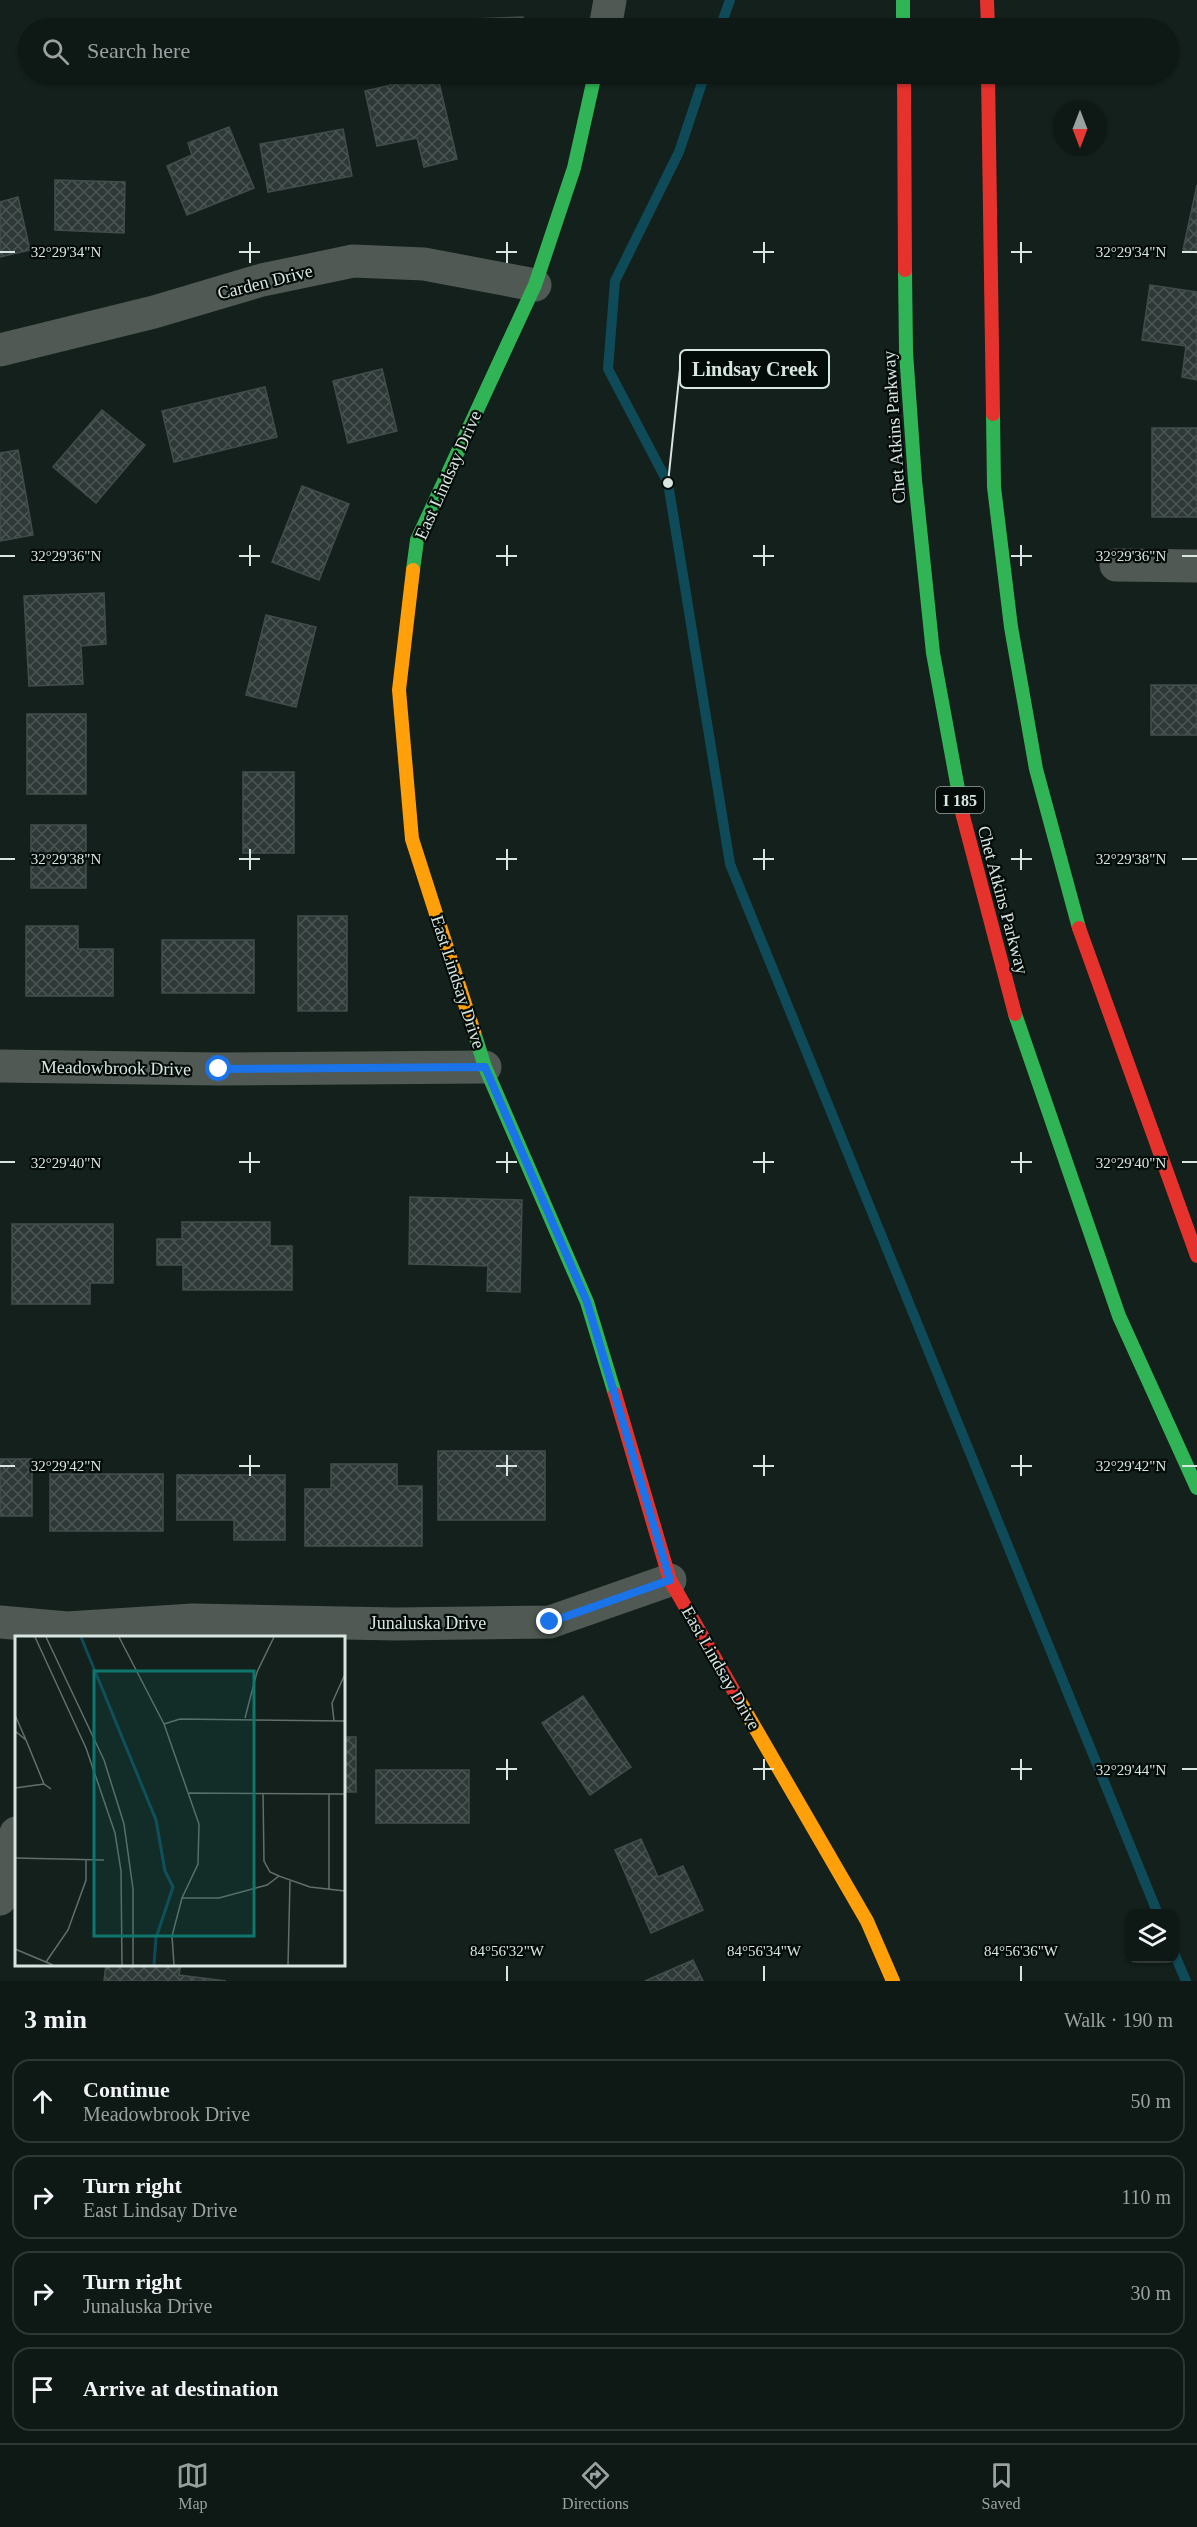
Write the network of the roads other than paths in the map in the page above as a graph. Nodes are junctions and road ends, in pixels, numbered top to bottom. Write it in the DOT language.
graph roads {
  1 [pos="610,0"];
  2 [pos="903,0"];
  3 [pos="987,0"];
  4 [pos="606,18"];
  5 [pos="903,18"];
  6 [pos="988,18"];
  7 [pos="593,84"];
  8 [pos="904,84"];
  9 [pos="988,84"];
  10 [pos="535,285"];
  11 [pos="0,350"];
  12 [pos="1116,565"];
  13 [pos="1197,566"];
  14 [pos="0,1066"];
  15 [pos="485,1067"];
  16 [pos="1197,1256"];
  17 [pos="1197,1488"];
  18 [pos="670,1580"];
  19 [pos="0,1622"];
  20 [pos="66,1633"];
  21 [pos="15,1837"];
  22 [pos="0,1899"];
  23 [pos="893,1981"];
  1 -- 4 [label="street"];
  2 -- 5 [label="main road"];
  3 -- 6 [label="main road"];
  7 -- 10 [label="main road, East Lindsay Drive"];
  8 -- 17 [label="main road, Chet Atkins Parkway / I 185"];
  9 -- 16 [label="main road"];
  10 -- 11 [label="street, Carden Drive"];
  10 -- 15 [label="main road, East Lindsay Drive"];
  12 -- 13 [label="street"];
  14 -- 15 [label="street, Meadowbrook Drive"];
  15 -- 18 [label="main road, East Lindsay Drive"];
  18 -- 20 [label="street, Junaluska Drive"];
  18 -- 23 [label="main road, East Lindsay Drive"];
  19 -- 20 [label="street, Junaluska Drive"];
  21 -- 22 [label="street"];
}
